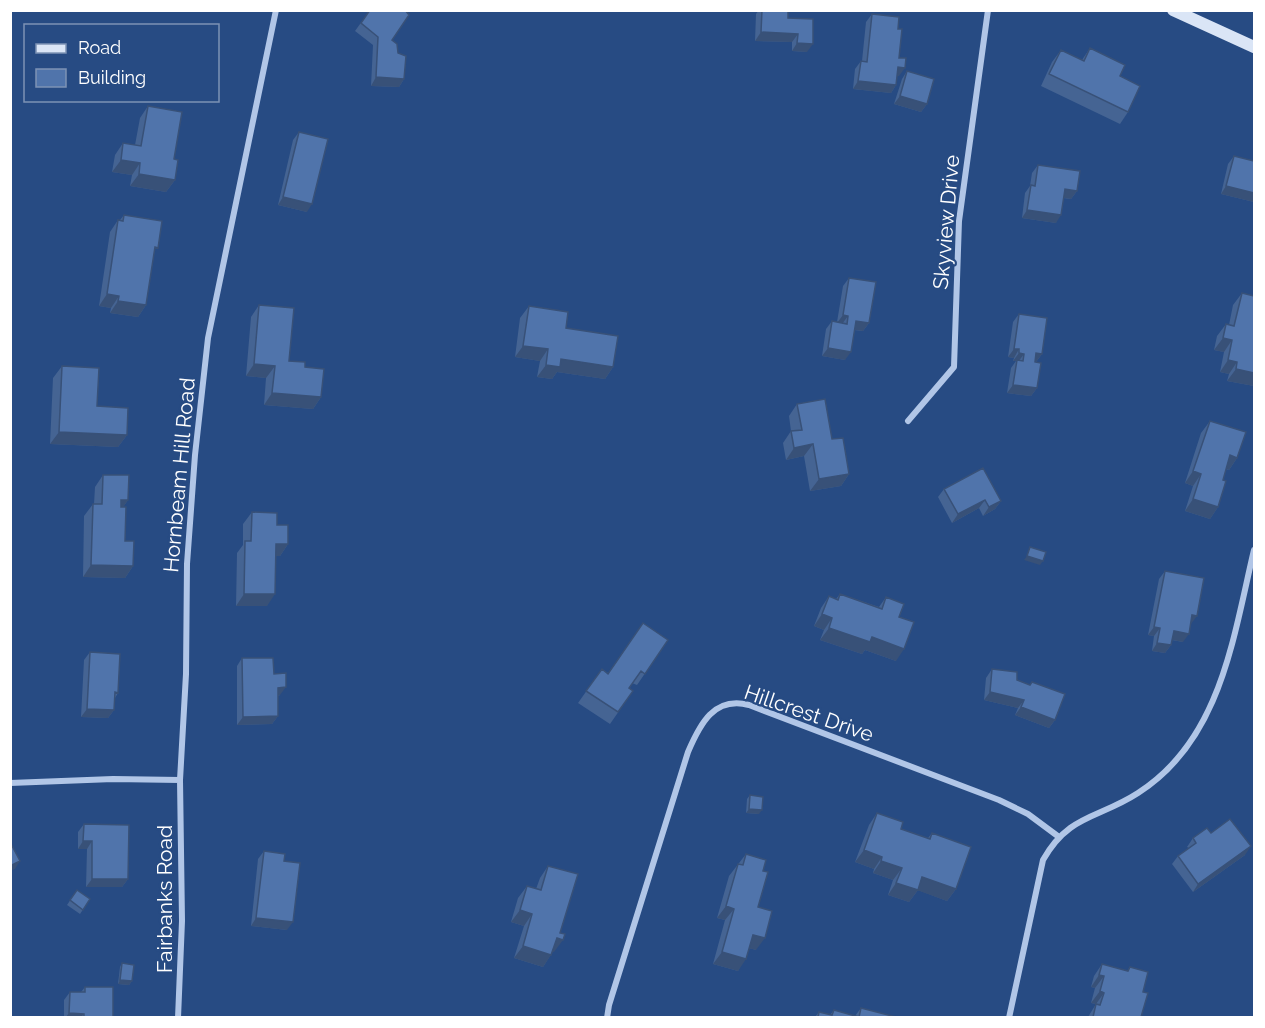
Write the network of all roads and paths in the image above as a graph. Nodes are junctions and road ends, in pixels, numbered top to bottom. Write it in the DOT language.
graph roads {
  1 [pos="276,10"];
  2 [pos="988,10"];
  3 [pos="1173,10"];
  4 [pos="1254,47"];
  5 [pos="908,421"];
  6 [pos="1254,550"];
  7 [pos="180,780"];
  8 [pos="10,783"];
  9 [pos="1059,837"];
  10 [pos="178,1017"];
  11 [pos="608,1017"];
  12 [pos="1009,1017"];
  1 -- 7 [label="street, Hornbeam Hill Road"];
  2 -- 5 [label="street, Skyview Drive"];
  3 -- 4 [label="main road"];
  6 -- 9 [label="street"];
  7 -- 8 [label="street"];
  7 -- 10 [label="street, Fairbanks Road"];
  9 -- 11 [label="street, Hillcrest Drive"];
  9 -- 12 [label="street"];
}
